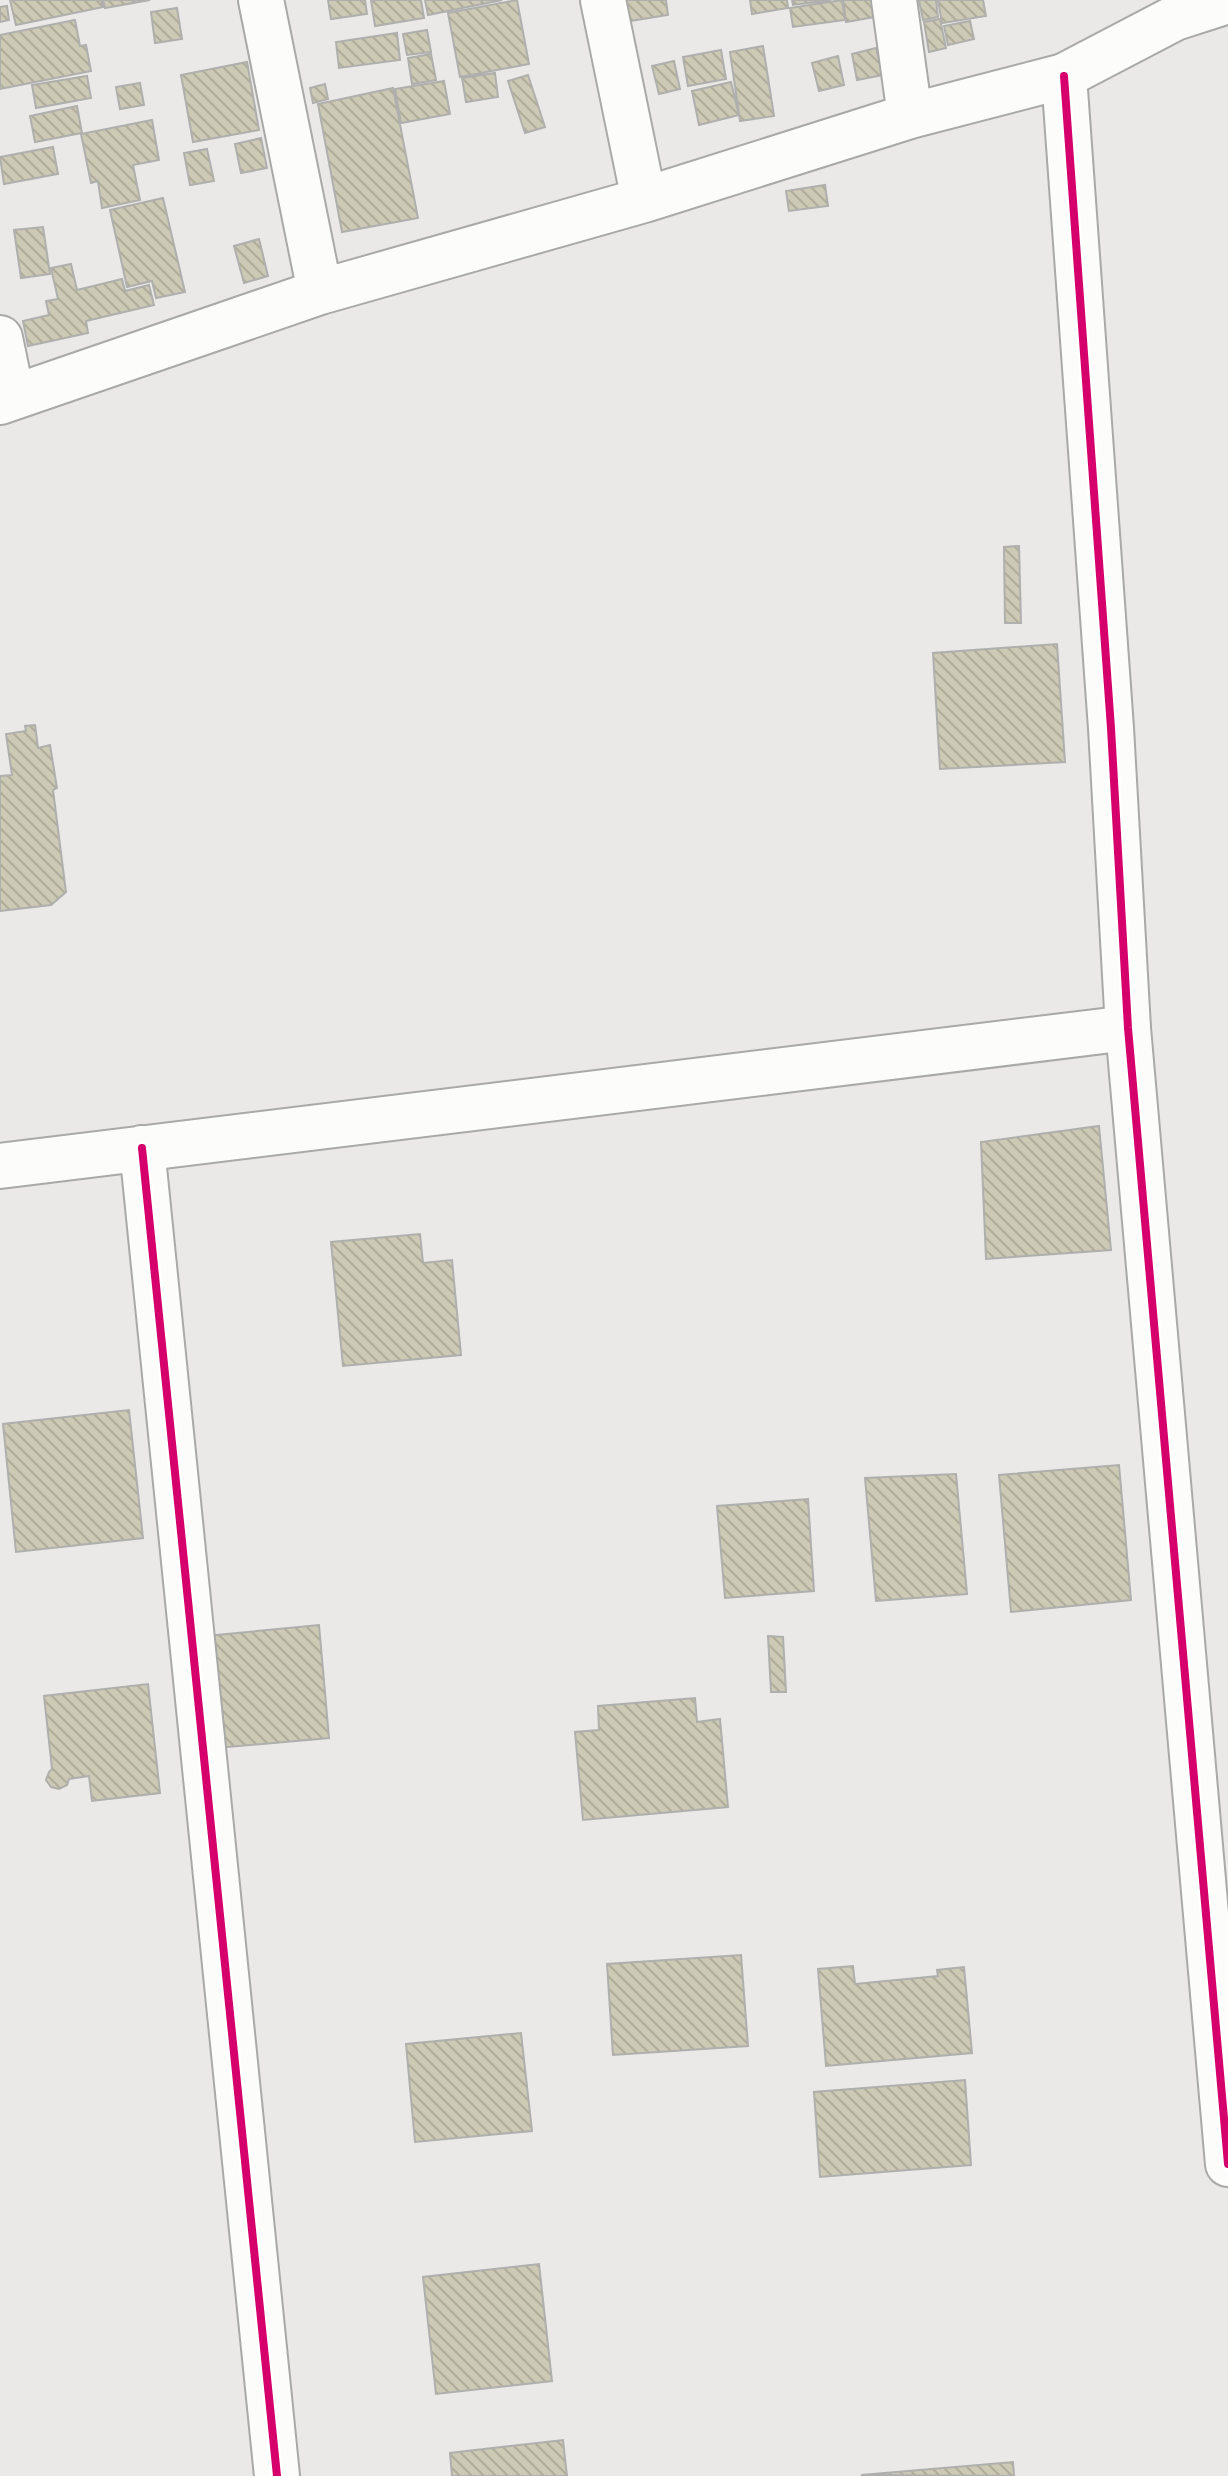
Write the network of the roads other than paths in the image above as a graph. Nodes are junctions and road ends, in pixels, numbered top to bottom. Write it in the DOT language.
graph roads {
  1 [pos="261,0"];
  2 [pos="603,0"];
  3 [pos="894,0"];
  4 [pos="1228,1"];
  5 [pos="1064,76"];
  6 [pos="910,116"];
  7 [pos="644,200"];
  8 [pos="320,292"];
  9 [pos="0,338"];
  10 [pos="6,399"];
  11 [pos="1128,1028"];
  12 [pos="142,1148"];
  13 [pos="0,1166"];
  14 [pos="1228,2164"];
  15 [pos="277,2476"];
  1 -- 8 [label="street"];
  2 -- 7 [label="street"];
  3 -- 6 [label="street"];
  4 -- 5 [label="street"];
  5 -- 6 [label="street"];
  5 -- 11 [label="street"];
  6 -- 7 [label="street"];
  7 -- 8 [label="street"];
  8 -- 10 [label="street"];
  9 -- 10 [label="street"];
  11 -- 12 [label="street"];
  11 -- 14 [label="street"];
  12 -- 13 [label="street"];
  12 -- 15 [label="street"];
}
